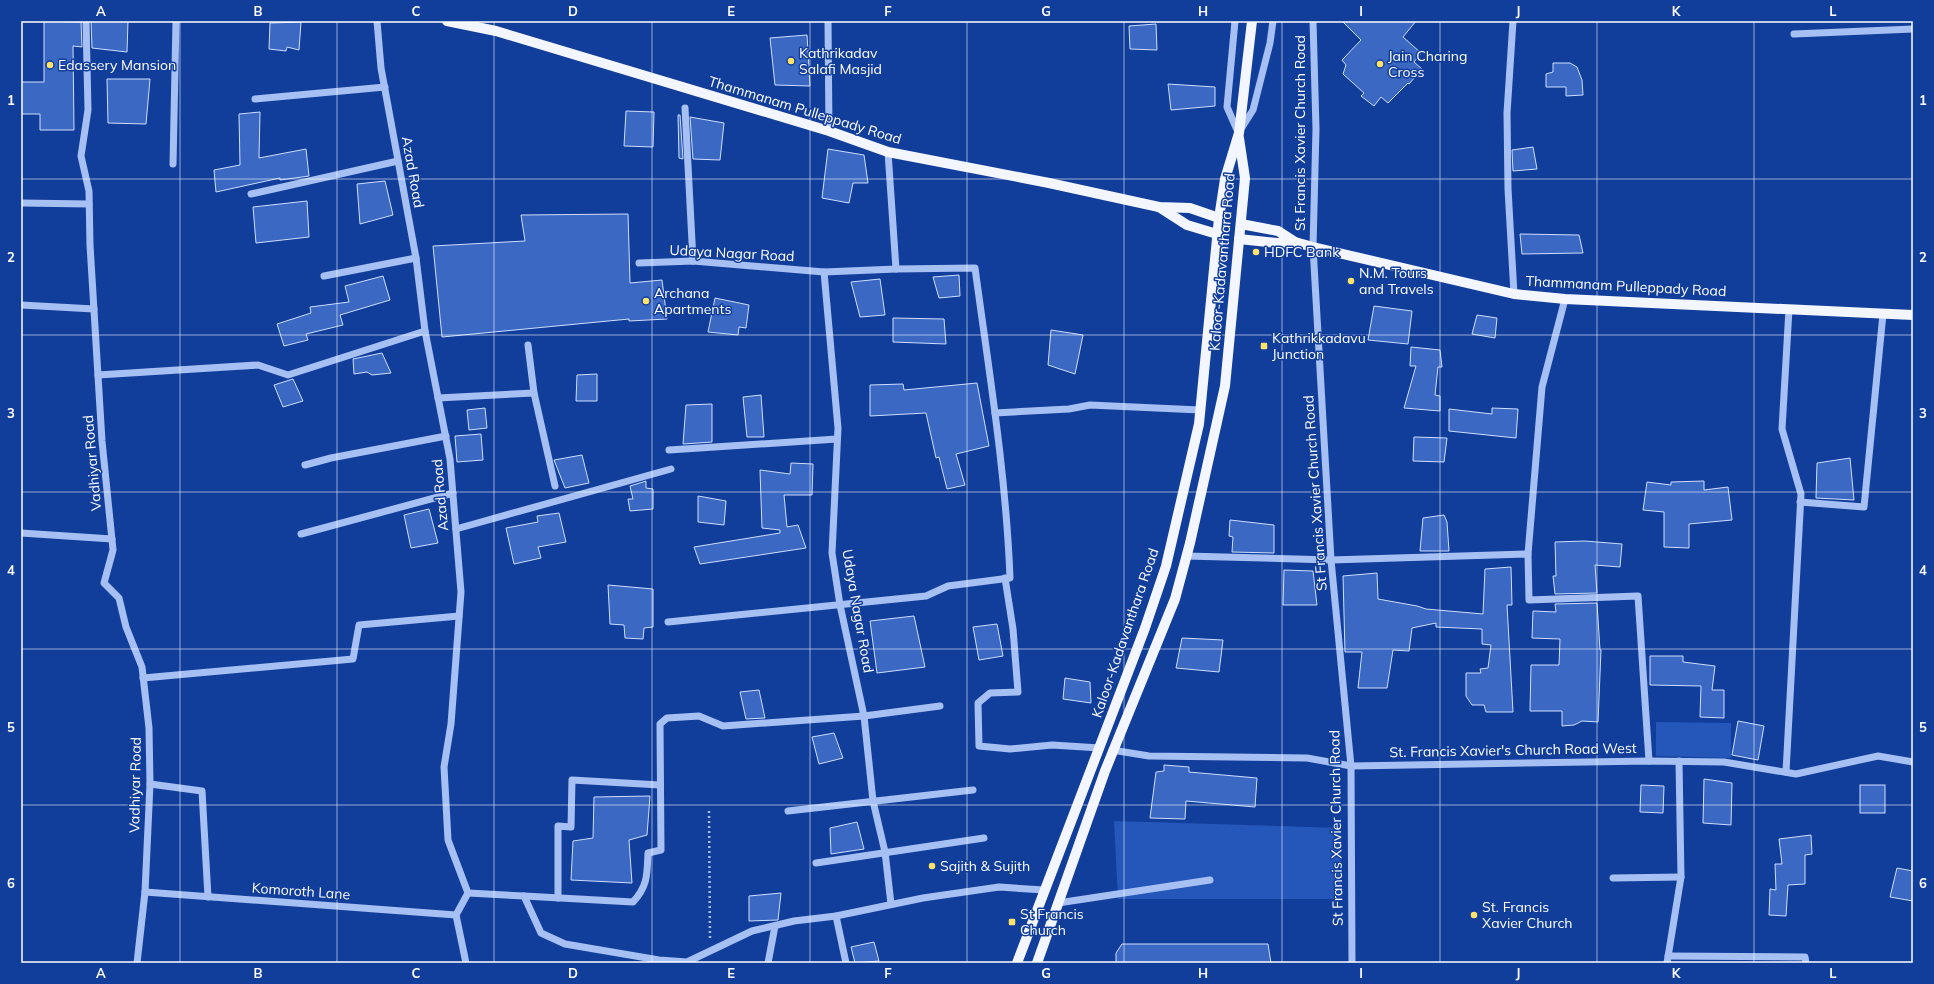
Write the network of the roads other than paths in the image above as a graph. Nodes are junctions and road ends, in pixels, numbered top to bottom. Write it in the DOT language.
graph roads {
  1 [pos="86,21"];
  2 [pos="176,21"];
  3 [pos="377,21"];
  4 [pos="446,21"];
  5 [pos="828,21"];
  6 [pos="1234,21"];
  7 [pos="1252,21"];
  8 [pos="1272,21"];
  9 [pos="1313,21"];
  10 [pos="1513,21"];
  11 [pos="463,23"];
  12 [pos="1913,29"];
  13 [pos="1794,34"];
  14 [pos="385,87"];
  15 [pos="255,99"];
  16 [pos="685,108"];
  17 [pos="829,130"];
  18 [pos="1239,133"];
  19 [pos="888,152"];
  20 [pos="398,161"];
  21 [pos="173,164"];
  22 [pos="251,194"];
  23 [pos="21,203"];
  24 [pos="89,204"];
  25 [pos="1159,207"];
  26 [pos="1219,218"];
  27 [pos="1241,224"];
  28 [pos="1217,234"];
  29 [pos="1239,239"];
  30 [pos="1295,242"];
  31 [pos="1313,247"];
  32 [pos="416,258"];
  33 [pos="693,261"];
  34 [pos="639,263"];
  35 [pos="896,269"];
  36 [pos="824,272"];
  37 [pos="324,276"];
  38 [pos="1514,294"];
  39 [pos="1564,299"];
  40 [pos="21,305"];
  41 [pos="94,309"];
  42 [pos="1789,310"];
  43 [pos="1883,314"];
  44 [pos="1913,315"];
  45 [pos="425,331"];
  46 [pos="528,345"];
  47 [pos="98,375"];
  48 [pos="534,393"];
  49 [pos="438,398"];
  50 [pos="1200,410"];
  51 [pos="996,413"];
  52 [pos="446,436"];
  53 [pos="837,439"];
  54 [pos="669,450"];
  55 [pos="305,465"];
  56 [pos="671,469"];
  57 [pos="555,486"];
  58 [pos="453,494"];
  59 [pos="1800,502"];
  60 [pos="456,529"];
  61 [pos="21,533"];
  62 [pos="301,534"];
  63 [pos="112,539"];
  64 [pos="1528,554"];
  65 [pos="1186,556"];
  66 [pos="1331,560"];
  67 [pos="1006,578"];
  68 [pos="840,605"];
  69 [pos="459,616"];
  70 [pos="668,622"];
  71 [pos="143,678"];
  72 [pos="940,706"];
  73 [pos="864,716"];
  74 [pos="1100,748"];
  75 [pos="1112,750"];
  76 [pos="1649,761"];
  77 [pos="1679,761"];
  78 [pos="1913,762"];
  79 [pos="1350,766"];
  80 [pos="1786,772"];
  81 [pos="150,784"];
  82 [pos="660,785"];
  83 [pos="973,790"];
  84 [pos="873,801"];
  85 [pos="788,811"];
  86 [pos="984,838"];
  87 [pos="885,852"];
  88 [pos="816,863"];
  89 [pos="1681,877"];
  90 [pos="1613,878"];
  91 [pos="1210,880"];
  92 [pos="1044,890"];
  93 [pos="1063,890"];
  94 [pos="145,892"];
  95 [pos="468,893"];
  96 [pos="524,896"];
  97 [pos="208,897"];
  98 [pos="558,898"];
  99 [pos="1058,903"];
  100 [pos="891,904"];
  101 [pos="456,915"];
  102 [pos="836,916"];
  103 [pos="775,926"];
  104 [pos="1668,959"];
  105 [pos="137,963"];
  106 [pos="466,963"];
  107 [pos="768,963"];
  108 [pos="846,963"];
  109 [pos="1017,963"];
  110 [pos="1037,963"];
  111 [pos="1352,963"];
  112 [pos="1806,963"];
  1 -- 24 [label="street, Vadhiyar Road"];
  2 -- 21 [label="street"];
  3 -- 14 [label="street, Azad Road"];
  4 -- 11 [label="main road, Thammanam Pulleppady Road"];
  5 -- 17 [label="street"];
  6 -- 18 [label="street"];
  7 -- 18 [label="main road"];
  8 -- 18 [label="street"];
  9 -- 31 [label="street, St Francis Xavier Church Road"];
  10 -- 38 [label="street"];
  11 -- 17 [label="main road, Thammanam Pulleppady Road"];
  12 -- 13 [label="street"];
  14 -- 15 [label="street"];
  14 -- 20 [label="street, Azad Road"];
  16 -- 33 [label="street"];
  17 -- 19 [label="main road, Thammanam Pulleppady Road"];
  18 -- 26 [label="main road, Kaloor-Kadavanthara Road"];
  18 -- 27 [label="main road, Kaloor-Kadavanthara Road"];
  19 -- 25 [label="main road, Thammanam Pulleppady Road"];
  19 -- 35 [label="street"];
  20 -- 22 [label="street"];
  20 -- 32 [label="street, Azad Road"];
  23 -- 24 [label="street"];
  24 -- 41 [label="street, Vadhiyar Road"];
  25 -- 26 [label="main road, Thammanam Pulleppady Road"];
  25 -- 28 [label="main road, Thammanam Pulleppady Road"];
  26 -- 28 [label="main road, Kaloor-Kadavanthara Road"];
  27 -- 29 [label="main road, Kaloor-Kadavanthara Road"];
  27 -- 30 [label="main road, Thammanam Pulleppady Road"];
  28 -- 50 [label="main road, Kaloor-Kadavanthara Road"];
  29 -- 30 [label="main road, Thammanam Pulleppady Road"];
  29 -- 65 [label="main road, Kaloor-Kadavanthara Road"];
  30 -- 31 [label="main road, Thammanam Pulleppady Road"];
  31 -- 38 [label="main road, Thammanam Pulleppady Road"];
  31 -- 66 [label="street, St Francis Xavier Church Road"];
  32 -- 37 [label="street"];
  32 -- 45 [label="street, Azad Road"];
  33 -- 34 [label="street, Udaya Nagar Road"];
  33 -- 36 [label="street, Udaya Nagar Road"];
  35 -- 36 [label="street, Udaya Nagar Road"];
  35 -- 51 [label="street, Udaya Nagar Road"];
  36 -- 53 [label="street, Udaya Nagar Road"];
  38 -- 39 [label="main road, Thammanam Pulleppady Road"];
  39 -- 42 [label="main road, Thammanam Pulleppady Road"];
  39 -- 64 [label="street"];
  40 -- 41 [label="street"];
  41 -- 47 [label="street, Vadhiyar Road"];
  42 -- 43 [label="main road, Thammanam Pulleppady Road"];
  42 -- 59 [label="street"];
  43 -- 44 [label="main road, Thammanam Pulleppady Road"];
  43 -- 59 [label="street"];
  45 -- 47 [label="street"];
  45 -- 49 [label="street, Azad Road"];
  46 -- 48 [label="street"];
  47 -- 63 [label="street, Vadhiyar Road"];
  48 -- 49 [label="street"];
  48 -- 57 [label="street"];
  49 -- 52 [label="street, Azad Road"];
  50 -- 51 [label="street"];
  50 -- 74 [label="main road, Kaloor-Kadavanthara Road"];
  51 -- 67 [label="street"];
  52 -- 55 [label="street"];
  52 -- 58 [label="street, Azad Road"];
  53 -- 54 [label="street"];
  53 -- 68 [label="street, Udaya Nagar Road"];
  56 -- 60 [label="street"];
  58 -- 60 [label="street, Azad Road"];
  58 -- 62 [label="street"];
  59 -- 80 [label="street"];
  60 -- 69 [label="street, Azad Road"];
  61 -- 63 [label="street"];
  63 -- 71 [label="street, Vadhiyar Road"];
  64 -- 66 [label="street"];
  64 -- 76 [label="street"];
  65 -- 66 [label="street"];
  65 -- 75 [label="main road, Kaloor-Kadavanthara Road"];
  66 -- 79 [label="street, St Francis Xavier Church Road"];
  67 -- 68 [label="street"];
  67 -- 74 [label="street"];
  68 -- 70 [label="street"];
  68 -- 73 [label="street, Udaya Nagar Road"];
  69 -- 71 [label="street"];
  69 -- 95 [label="street, Azad Road"];
  71 -- 81 [label="street, Vadhiyar Road"];
  72 -- 73 [label="street"];
  73 -- 82 [label="street"];
  73 -- 84 [label="street, Udaya Nagar Road"];
  74 -- 92 [label="main road, Kaloor-Kadavanthara Road"];
  75 -- 79 [label="street, St. Francis Xavier's Church Road West"];
  75 -- 93 [label="main road, Kaloor-Kadavanthara Road"];
  76 -- 77 [label="street, St. Francis Xavier's Church Road West"];
  76 -- 79 [label="street, St. Francis Xavier's Church Road West"];
  77 -- 80 [label="street, St. Francis Xavier's Church Road West"];
  77 -- 89 [label="street"];
  78 -- 80 [label="street, St. Francis Xavier's Church Road West"];
  79 -- 111 [label="street, St Francis Xavier Church Road"];
  81 -- 94 [label="street, Vadhiyar Road"];
  81 -- 97 [label="street"];
  82 -- 98 [label="street"];
  82 -- 98 [label="street"];
  83 -- 84 [label="street"];
  84 -- 85 [label="street"];
  84 -- 87 [label="street, Udaya Nagar Road"];
  86 -- 87 [label="street"];
  87 -- 88 [label="street"];
  87 -- 100 [label="street, Udaya Nagar Road"];
  89 -- 90 [label="street"];
  89 -- 104 [label="street"];
  91 -- 99 [label="street"];
  92 -- 93 [label="main road"];
  92 -- 100 [label="street"];
  92 -- 109 [label="main road, Kaloor-Kadavanthara Road"];
  93 -- 99 [label="main road, Kaloor-Kadavanthara Road"];
  94 -- 97 [label="street, Komoroth Lane"];
  94 -- 105 [label="street, Vadhiyar Road"];
  95 -- 96 [label="street"];
  95 -- 101 [label="street"];
  96 -- 98 [label="street"];
  96 -- 103 [label="street"];
  97 -- 101 [label="street, Komoroth Lane"];
  99 -- 110 [label="main road, Kaloor-Kadavanthara Road"];
  100 -- 102 [label="street"];
  101 -- 106 [label="street"];
  102 -- 103 [label="street"];
  102 -- 108 [label="street"];
  103 -- 107 [label="street"];
  104 -- 112 [label="street"];
}
